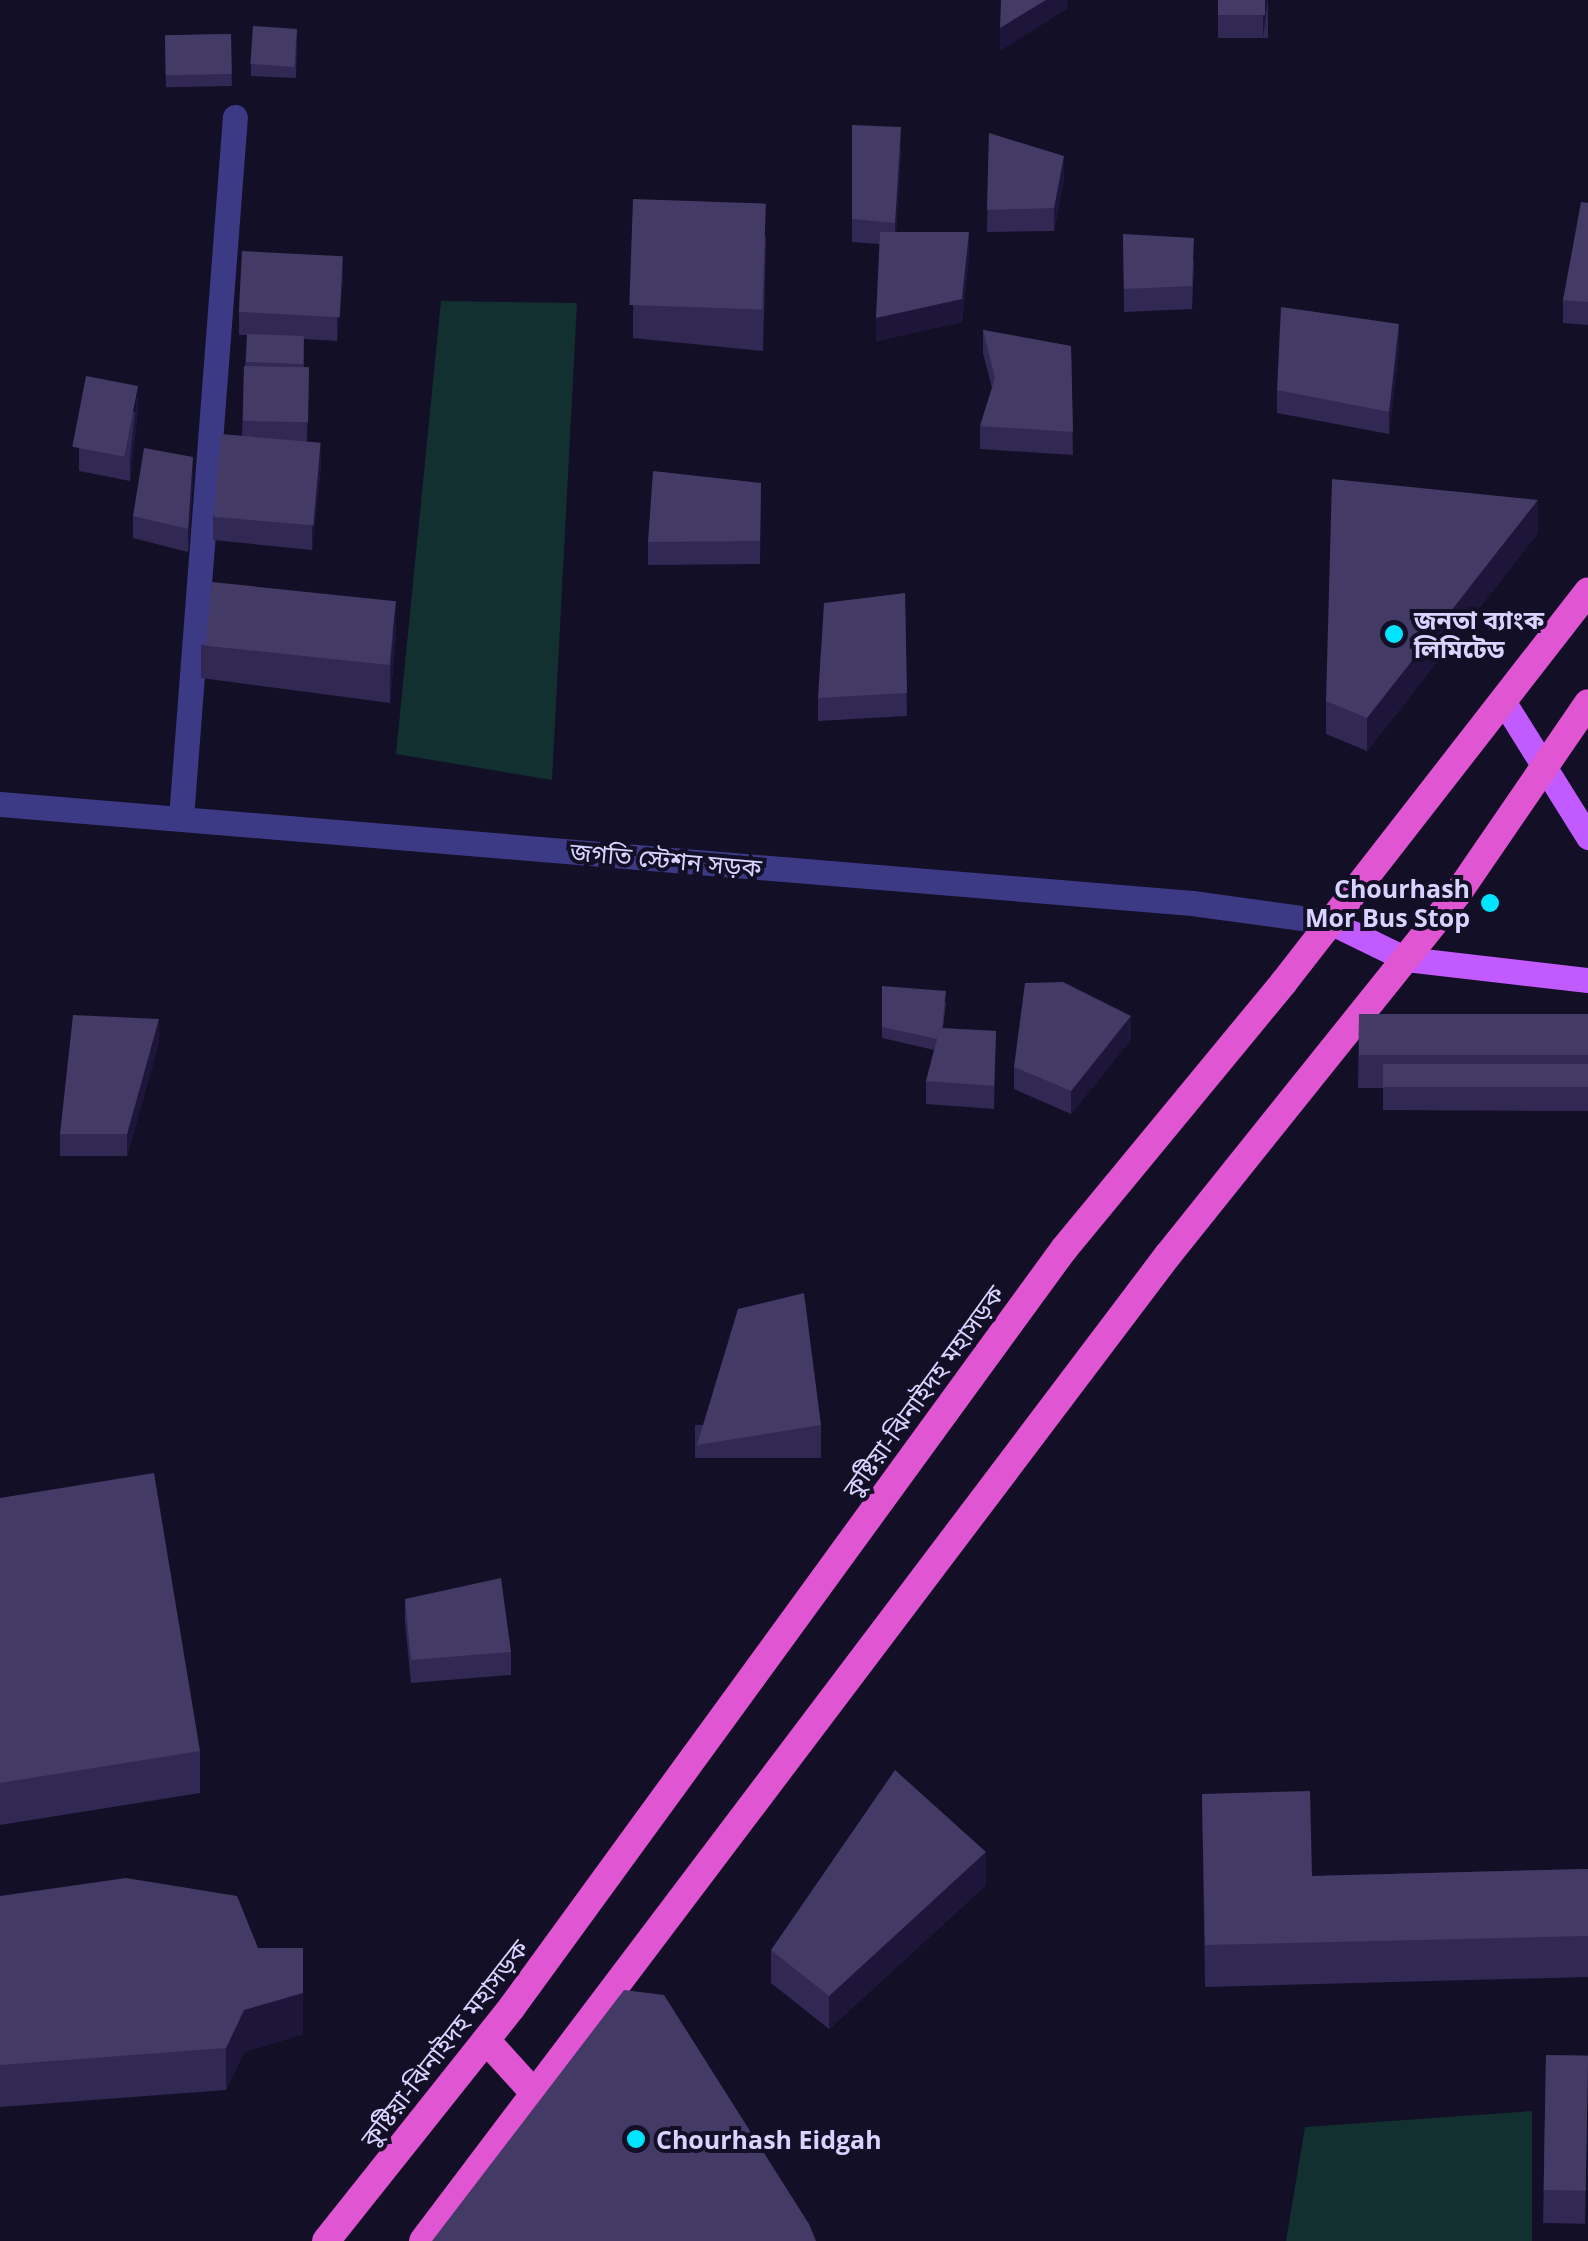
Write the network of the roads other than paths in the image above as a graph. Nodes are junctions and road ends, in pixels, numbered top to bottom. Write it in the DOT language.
graph roads {
  1 [pos="236,117"];
  2 [pos="1588,591"];
  3 [pos="1588,703"];
  4 [pos="1505,704"];
  5 [pos="1542,772"];
  6 [pos="0,804"];
  7 [pos="181,818"];
  8 [pos="1588,837"];
  9 [pos="1330,922"];
  10 [pos="1406,958"];
  11 [pos="1586,973"];
  12 [pos="486,2040"];
  13 [pos="536,2094"];
  14 [pos="326,2241"];
  15 [pos="423,2241"];
  1 -- 7 [label="street"];
  2 -- 4 [label="highway, কুষ্টিয়া-ঝিনাইদহ মহাসড়ক"];
  3 -- 5 [label="highway"];
  4 -- 5 [label="main road"];
  4 -- 9 [label="highway, কুষ্টিয়া-ঝিনাইদহ মহাসড়ক"];
  5 -- 8 [label="main road"];
  5 -- 10 [label="highway"];
  6 -- 7 [label="street, জগতি স্টেশন সড়ক"];
  7 -- 9 [label="street, জগতি স্টেশন সড়ক"];
  9 -- 10 [label="main road"];
  9 -- 12 [label="highway, কুষ্টিয়া-ঝিনাইদহ মহাসড়ক"];
  10 -- 11 [label="main road"];
  10 -- 13 [label="highway"];
  12 -- 13 [label="highway"];
  12 -- 14 [label="highway, কুষ্টিয়া-ঝিনাইদহ মহাসড়ক"];
  13 -- 15 [label="highway"];
}
